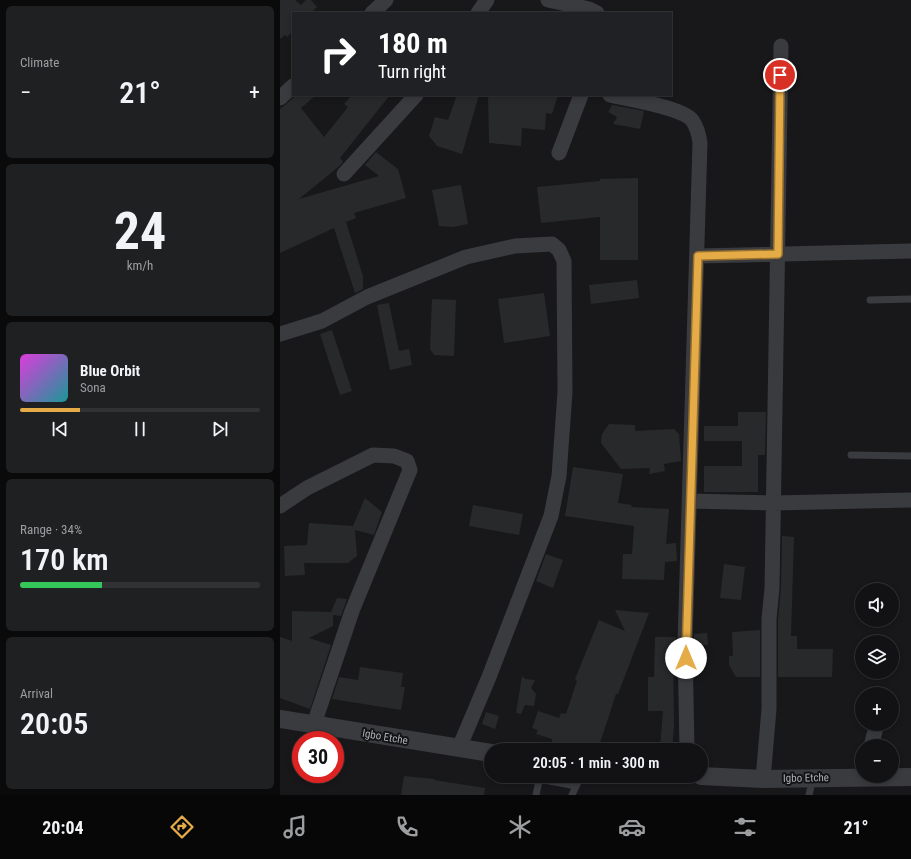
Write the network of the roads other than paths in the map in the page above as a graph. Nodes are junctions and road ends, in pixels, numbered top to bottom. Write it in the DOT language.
graph roads {
  1 [pos="386,0"];
  2 [pos="487,0"];
  3 [pos="548,0"];
  4 [pos="373,12"];
  5 [pos="479,12"];
  6 [pos="595,12"];
  7 [pos="781,46"];
  8 [pos="292,87"];
  9 [pos="415,96"];
  10 [pos="581,96"];
  11 [pos="614,96"];
  12 [pos="280,98"];
  13 [pos="559,153"];
  14 [pos="344,174"];
  15 [pos="911,251"];
  16 [pos="778,254"];
  17 [pos="698,256"];
  18 [pos="870,300"];
  19 [pos="911,300"];
  20 [pos="280,334"];
  21 [pos="851,455"];
  22 [pos="911,456"];
  23 [pos="911,500"];
  24 [pos="690,501"];
  25 [pos="773,503"];
  26 [pos="280,506"];
  27 [pos="280,719"];
  28 [pos="314,724"];
  29 [pos="687,743"];
  30 [pos="459,748"];
  31 [pos="484,752"];
  32 [pos="708,776"];
  33 [pos="899,777"];
  34 [pos="911,777"];
  35 [pos="763,779"];
  36 [pos="855,779"];
  37 [pos="538,783"];
  38 [pos="564,783"];
  39 [pos="578,783"];
  40 [pos="576,786"];
  41 [pos="811,787"];
  42 [pos="536,795"];
  43 [pos="572,795"];
  1 -- 4 [label="street"];
  2 -- 5 [label="street"];
  3 -- 6 [label="street"];
  7 -- 16 [label="street"];
  8 -- 12 [label="street"];
  9 -- 14 [label="street"];
  10 -- 13 [label="street"];
  11 -- 17 [label="street"];
  15 -- 16 [label="street"];
  16 -- 17 [label="street"];
  16 -- 25 [label="street"];
  17 -- 24 [label="street"];
  18 -- 19 [label="lane"];
  20 -- 30 [label="street"];
  21 -- 22 [label="lane"];
  23 -- 25 [label="street"];
  24 -- 25 [label="street"];
  24 -- 29 [label="street"];
  25 -- 35 [label="street"];
  26 -- 28 [label="street"];
  27 -- 28 [label="street, Igbo Etche"];
  28 -- 30 [label="street, Igbo Etche"];
  30 -- 31 [label="street, Igbo Etche"];
  32 -- 35 [label="street, Igbo Etche"];
  33 -- 34 [label="street, Igbo Etche"];
  35 -- 41 [label="street, Igbo Etche"];
  36 -- 41 [label="street, Igbo Etche"];
  37 -- 42 [label="lane"];
  38 -- 40 [label="lane"];
  39 -- 40 [label="lane"];
  40 -- 43 [label="lane"];
}
